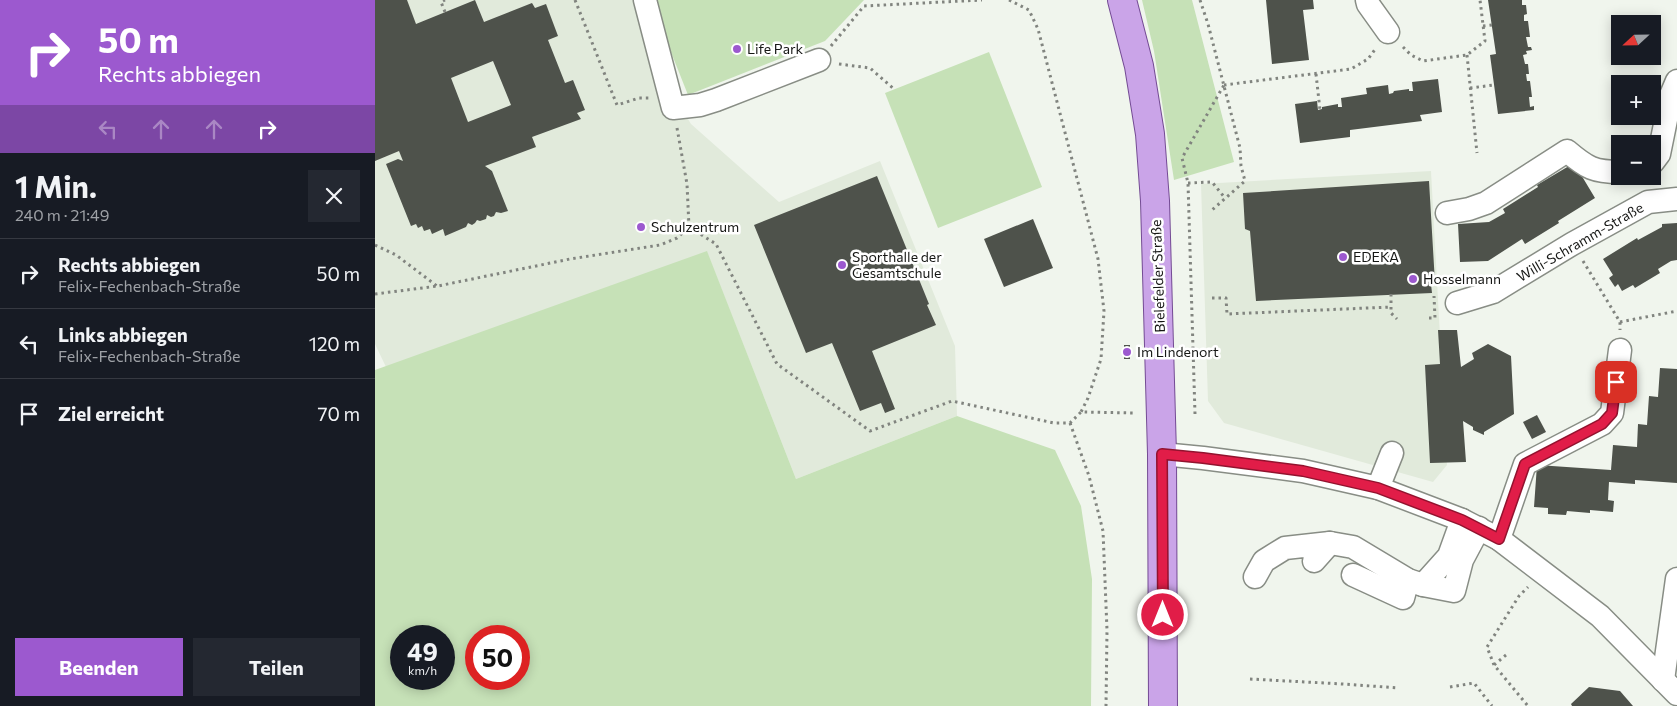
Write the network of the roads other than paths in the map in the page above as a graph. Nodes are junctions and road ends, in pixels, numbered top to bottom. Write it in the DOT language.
graph roads {
  1 [pos="645,0"];
  2 [pos="1122,0"];
  3 [pos="1367,0"];
  4 [pos="1388,32"];
  5 [pos="819,60"];
  6 [pos="1677,81"];
  7 [pos="1661,144"];
  8 [pos="1611,172"];
  9 [pos="1677,199"];
  10 [pos="1447,213"];
  11 [pos="1457,303"];
  12 [pos="1620,350"];
  13 [pos="1162,454"];
  14 [pos="1392,454"];
  15 [pos="1378,488"];
  16 [pos="1471,524"];
  17 [pos="1499,539"];
  18 [pos="1330,543"];
  19 [pos="1314,561"];
  20 [pos="1353,575"];
  21 [pos="1255,578"];
  22 [pos="1677,579"];
  23 [pos="1416,583"];
  24 [pos="1670,687"];
  25 [pos="1163,706"];
  1 -- 5 [label="street"];
  2 -- 13 [label="main road, Bielefelder Straße"];
  3 -- 4 [label="street"];
  6 -- 7 [label="street"];
  8 -- 10 [label="street"];
  9 -- 11 [label="street, Willi-Schramm-Straße"];
  12 -- 17 [label="street"];
  13 -- 15 [label="street"];
  13 -- 25 [label="main road, Bielefelder Straße"];
  14 -- 15 [label="street"];
  15 -- 16 [label="street"];
  16 -- 17 [label="street"];
  16 -- 23 [label="street"];
  16 -- 23 [label="street"];
  17 -- 24 [label="street"];
  18 -- 19 [label="street"];
  18 -- 21 [label="street"];
  18 -- 23 [label="street"];
  20 -- 23 [label="street"];
  22 -- 24 [label="street"];
}
